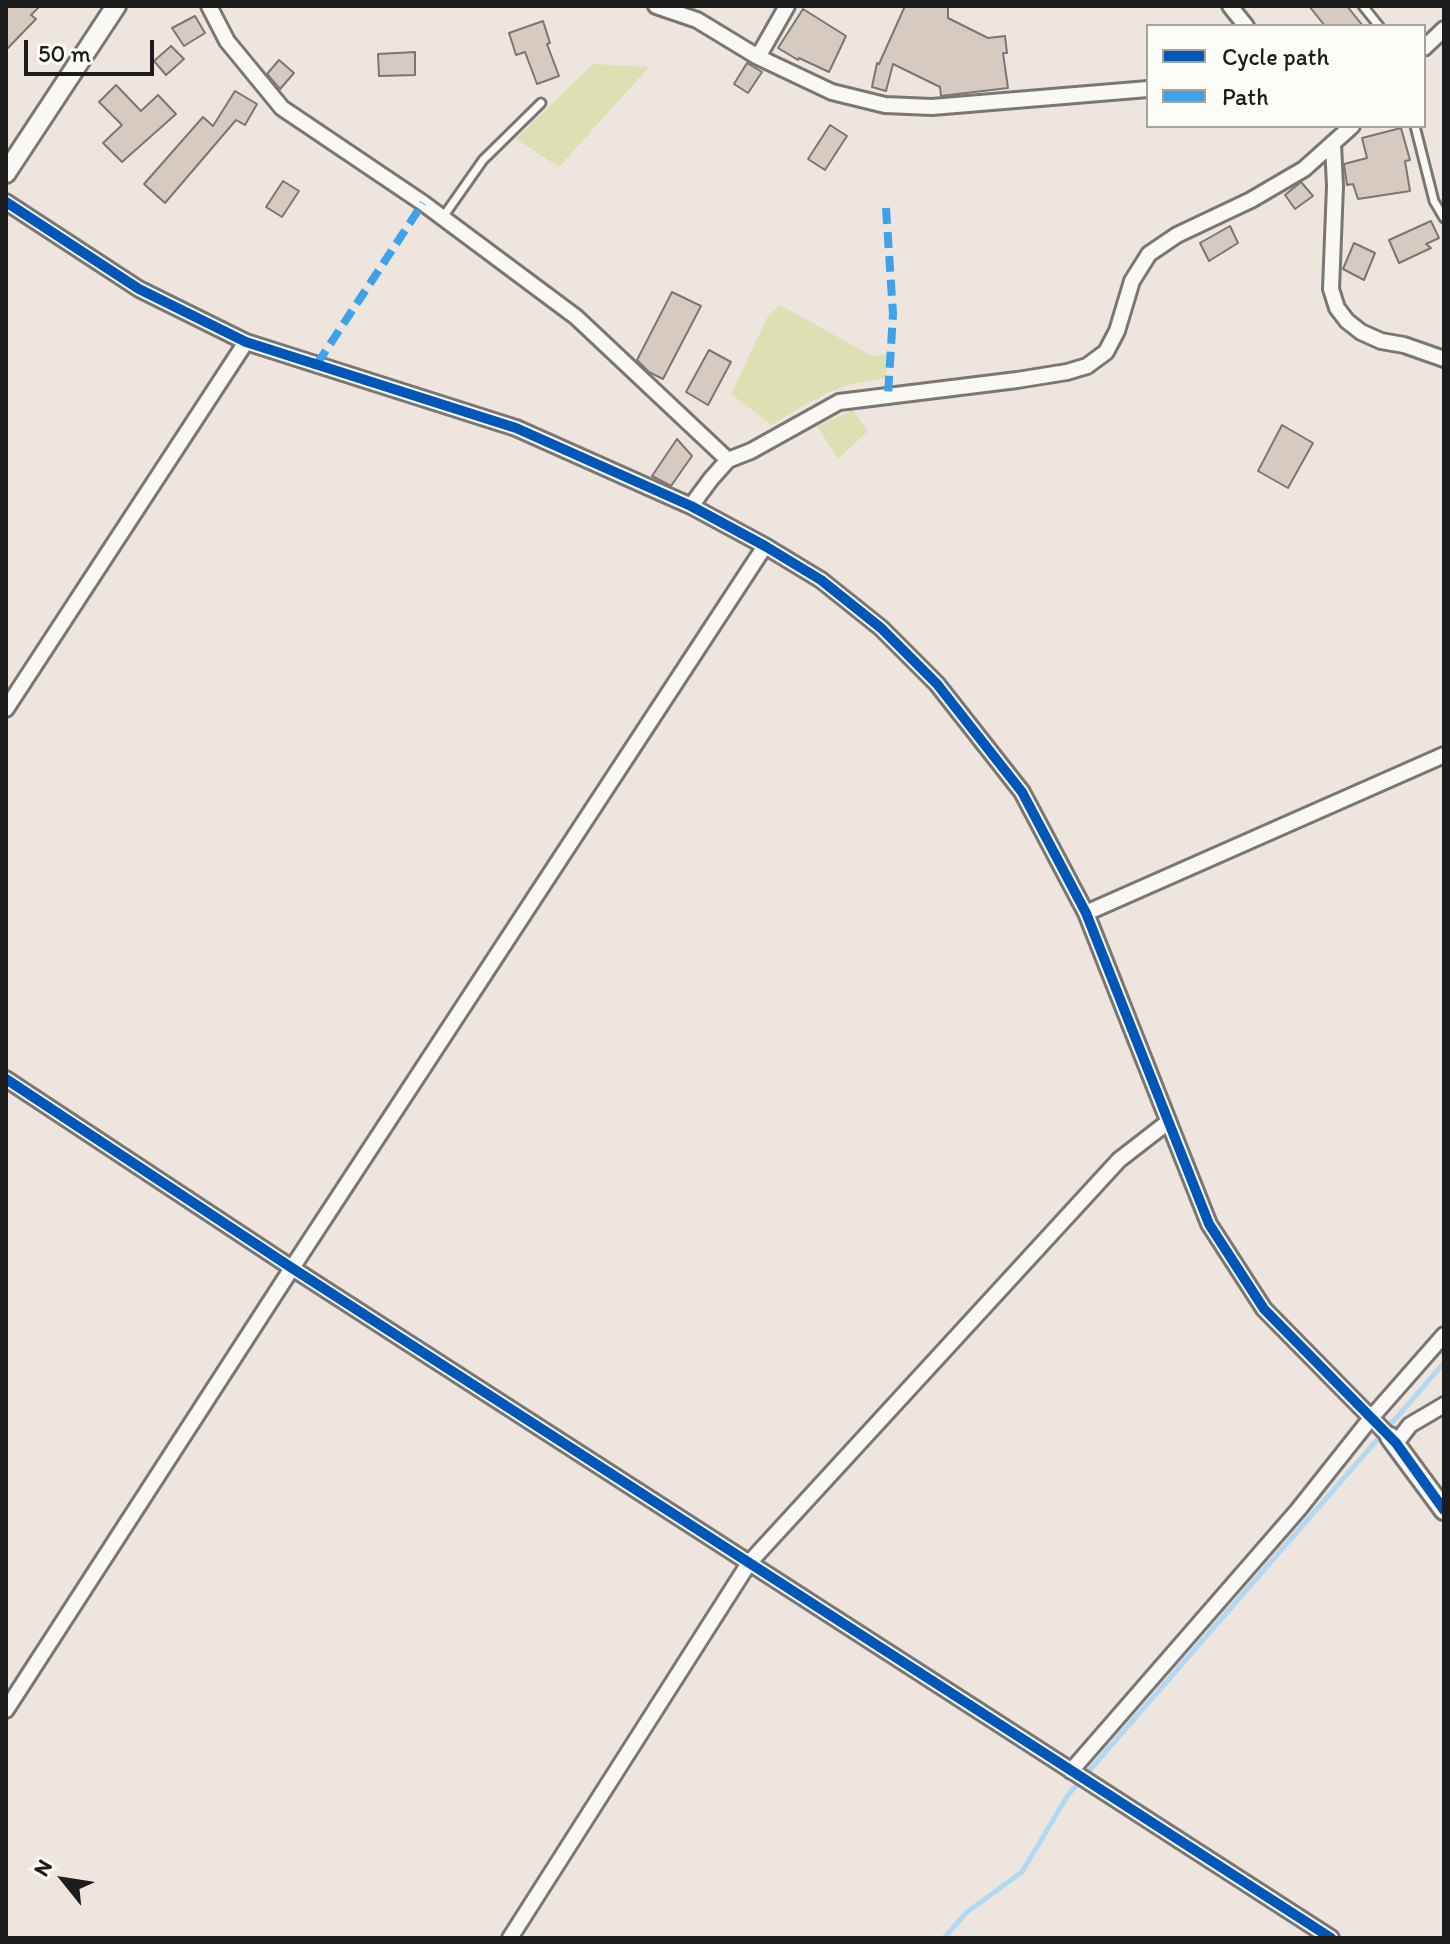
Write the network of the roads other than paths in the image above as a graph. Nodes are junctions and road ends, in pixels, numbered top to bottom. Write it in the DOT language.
graph roads {
  1 [pos="116,6"];
  2 [pos="209,6"];
  3 [pos="656,6"];
  4 [pos="787,6"];
  5 [pos="1230,6"];
  6 [pos="1363,6"];
  7 [pos="1244,24"];
  8 [pos="1377,24"];
  9 [pos="1444,29"];
  10 [pos="1426,46"];
  11 [pos="758,57"];
  12 [pos="1146,89"];
  13 [pos="541,103"];
  14 [pos="1350,128"];
  15 [pos="1416,128"];
  16 [pos="1333,144"];
  17 [pos="6,173"];
  18 [pos="6,202"];
  19 [pos="443,217"];
  20 [pos="1444,218"];
  21 [pos="246,342"];
  22 [pos="1444,359"];
  23 [pos="728,460"];
  24 [pos="691,506"];
  25 [pos="765,546"];
  26 [pos="6,709"];
  27 [pos="1444,755"];
  28 [pos="1086,913"];
  29 [pos="6,1079"];
  30 [pos="1168,1122"];
  31 [pos="292,1268"];
  32 [pos="1444,1335"];
  33 [pos="1444,1405"];
  34 [pos="1383,1430"];
  35 [pos="1444,1510"];
  36 [pos="749,1563"];
  37 [pos="6,1710"];
  38 [pos="1080,1776"];
  39 [pos="510,1938"];
  40 [pos="1331,1938"];
  1 -- 17 [label="street"];
  2 -- 19 [label="street"];
  3 -- 11 [label="street"];
  4 -- 11 [label="street"];
  5 -- 7 [label="street"];
  6 -- 8 [label="lane"];
  9 -- 10 [label="street"];
  11 -- 12 [label="street"];
  13 -- 19 [label="lane"];
  14 -- 16 [label="street"];
  15 -- 20 [label="lane"];
  16 -- 22 [label="street"];
  16 -- 23 [label="street"];
  18 -- 21 [label="street"];
  19 -- 23 [label="street"];
  21 -- 24 [label="street"];
  21 -- 26 [label="street"];
  23 -- 24 [label="street"];
  24 -- 25 [label="street"];
  25 -- 28 [label="street"];
  25 -- 31 [label="street"];
  27 -- 28 [label="street"];
  28 -- 30 [label="street"];
  29 -- 31 [label="street"];
  30 -- 34 [label="street"];
  30 -- 36 [label="street"];
  31 -- 36 [label="street"];
  31 -- 37 [label="street"];
  32 -- 34 [label="street"];
  33 -- 34 [label="street"];
  34 -- 35 [label="street"];
  34 -- 38 [label="street"];
  36 -- 38 [label="street"];
  36 -- 39 [label="street"];
  38 -- 40 [label="street"];
}
